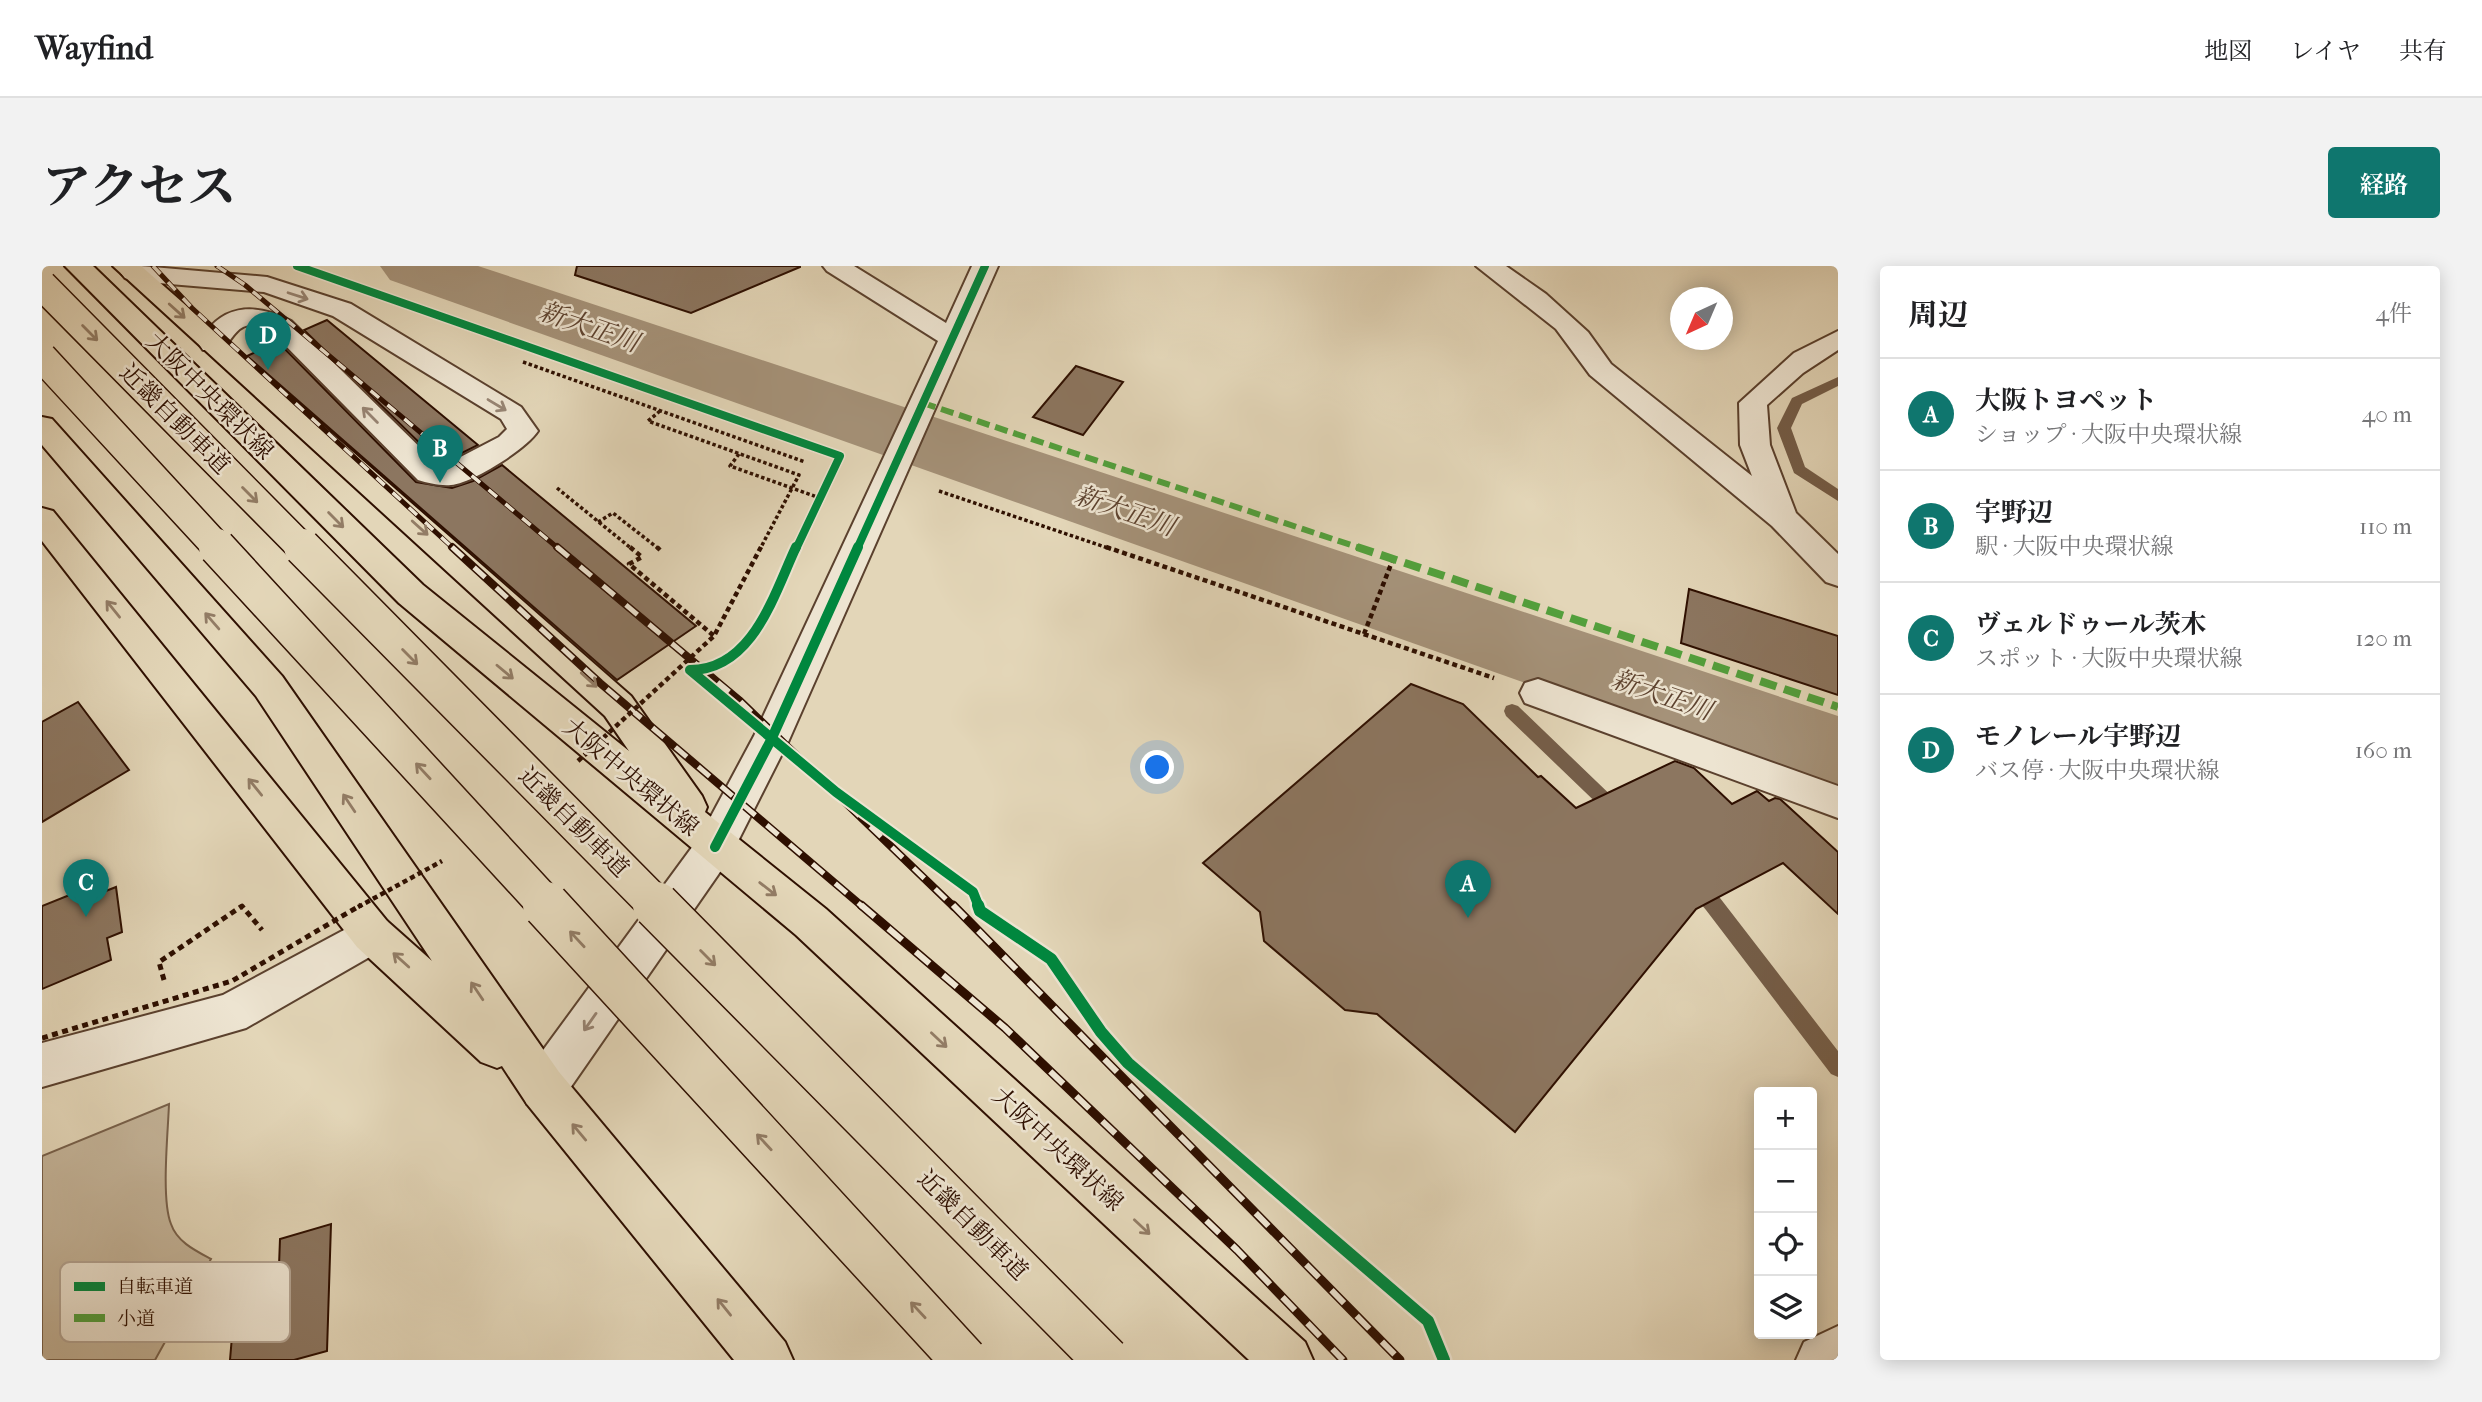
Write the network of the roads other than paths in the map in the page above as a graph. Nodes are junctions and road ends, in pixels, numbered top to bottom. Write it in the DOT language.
graph roads {
  1 [pos="78,266"];
  2 [pos="836,266"];
  3 [pos="985,266"];
  4 [pos="1489,266"];
  5 [pos="130,270"];
  6 [pos="42,285"];
  7 [pos="952,338"];
  8 [pos="1838,339"];
  9 [pos="213,344"];
  10 [pos="42,357"];
  11 [pos="42,426"];
  12 [pos="1783,517"];
  13 [pos="42,519"];
  14 [pos="1838,574"];
  15 [pos="1538,692"];
  16 [pos="1838,802"];
  17 [pos="715,846"];
  18 [pos="372,934"];
  19 [pos="42,1065"];
  20 [pos="543,1088"];
  21 [pos="1838,1352"];
  22 [pos="767,1360"];
  23 [pos="964,1360"];
  24 [pos="1106,1360"];
  25 [pos="1287,1360"];
  26 [pos="1822,1360"];
  1 -- 17 [label="main road, 大阪中央環状線, one-way"];
  2 -- 7 [label="street"];
  3 -- 7 [label="street"];
  4 -- 12 [label="street"];
  5 -- 9 [label="main road, one-way"];
  5 -- 9 [label="street, one-way"];
  6 -- 24 [label="main road, 近畿自動車道, one-way, bridge"];
  7 -- 17 [label="street"];
  8 -- 12 [label="street"];
  9 -- 17 [label="main road, one-way"];
  23 -- 10 [label="main road, one-way, bridge"];
  20 -- 11 [label="main road, one-way"];
  12 -- 14 [label="street"];
  18 -- 13 [label="main road, one-way"];
  15 -- 16 [label="street"];
  17 -- 20 [label="street, one-way"];
  17 -- 25 [label="main road, 大阪中央環状線, one-way"];
  18 -- 19 [label="street"];
  20 -- 18 [label="main road, one-way"];
  22 -- 20 [label="main road, one-way"];
  21 -- 26 [label="street"];
}
